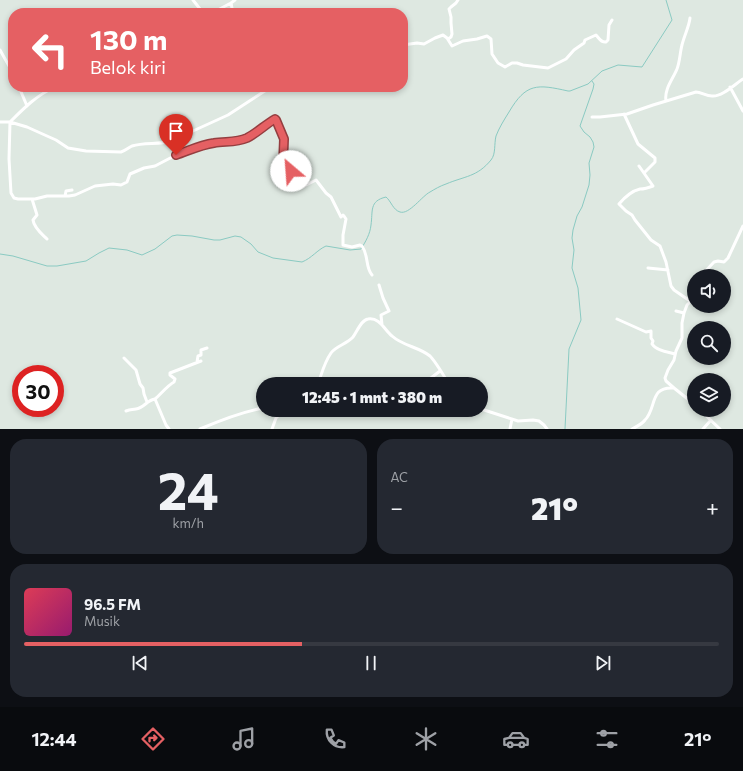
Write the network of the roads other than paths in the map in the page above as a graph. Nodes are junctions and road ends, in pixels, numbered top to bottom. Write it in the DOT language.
graph roads {
  1 [pos="193,0"];
  2 [pos="236,0"];
  3 [pos="458,0"];
  4 [pos="231,3"];
  5 [pos="199,8"];
  6 [pos="222,8"];
  7 [pos="232,8"];
  8 [pos="690,18"];
  9 [pos="612,20"];
  10 [pos="448,39"];
  11 [pos="408,44"];
  12 [pos="0,50"];
  13 [pos="8,64"];
  14 [pos="743,79"];
  15 [pos="730,87"];
  16 [pos="21,92"];
  17 [pos="44,92"];
  18 [pos="262,92"];
  19 [pos="666,101"];
  20 [pos="27,106"];
  21 [pos="743,111"];
  22 [pos="623,115"];
  23 [pos="592,117"];
  24 [pos="0,122"];
  25 [pos="10,122"];
  26 [pos="639,166"];
  27 [pos="644,173"];
  28 [pos="72,190"];
  29 [pos="65,196"];
  30 [pos="32,199"];
  31 [pos="743,226"];
  32 [pos="47,239"];
  33 [pos="648,268"];
  34 [pos="708,269"];
  35 [pos="668,270"];
  36 [pos="372,275"];
  37 [pos="379,285"];
  38 [pos="687,299"];
  39 [pos="687,305"];
  40 [pos="676,311"];
  41 [pos="684,313"];
  42 [pos="617,319"];
  43 [pos="382,325"];
  44 [pos="207,348"];
  45 [pos="675,354"];
  46 [pos="124,358"];
  47 [pos="440,371"];
  48 [pos="320,377"];
  49 [pos="432,377"];
  50 [pos="444,377"];
  51 [pos="674,388"];
  52 [pos="687,398"];
  53 [pos="155,399"];
  54 [pos="147,402"];
  55 [pos="256,410"];
  56 [pos="126,411"];
  57 [pos="488,411"];
  58 [pos="277,417"];
  59 [pos="708,417"];
  60 [pos="512,419"];
  61 [pos="711,420"];
  62 [pos="169,429"];
  63 [pos="200,429"];
  64 [pos="272,429"];
  65 [pos="510,429"];
  66 [pos="547,429"];
  67 [pos="632,429"];
  68 [pos="703,429"];
  69 [pos="720,429"];
  1 -- 5 [label="street"];
  2 -- 4 [label="street"];
  3 -- 10 [label="street"];
  4 -- 6 [label="street"];
  4 -- 7 [label="street"];
  8 -- 19 [label="street"];
  9 -- 10 [label="street"];
  10 -- 11 [label="street"];
  12 -- 13 [label="street"];
  14 -- 15 [label="street"];
  15 -- 19 [label="street"];
  15 -- 21 [label="street"];
  16 -- 20 [label="street"];
  17 -- 20 [label="street"];
  18 -- 25 [label="street"];
  19 -- 22 [label="street"];
  20 -- 25 [label="street"];
  22 -- 23 [label="street"];
  22 -- 27 [label="street"];
  24 -- 25 [label="street"];
  25 -- 30 [label="street"];
  26 -- 27 [label="street"];
  27 -- 35 [label="street"];
  28 -- 29 [label="street"];
  29 -- 30 [label="street"];
  29 -- 36 [label="street"];
  30 -- 32 [label="street"];
  31 -- 34 [label="street"];
  33 -- 35 [label="street"];
  35 -- 38 [label="street"];
  37 -- 43 [label="street"];
  39 -- 41 [label="street"];
  40 -- 41 [label="street"];
  41 -- 45 [label="street"];
  42 -- 45 [label="street"];
  43 -- 47 [label="street"];
  43 -- 48 [label="street"];
  44 -- 53 [label="street"];
  45 -- 51 [label="street"];
  46 -- 54 [label="street"];
  47 -- 49 [label="street"];
  47 -- 50 [label="street"];
  51 -- 52 [label="street"];
  51 -- 67 [label="street"];
  53 -- 54 [label="street"];
  53 -- 62 [label="street"];
  54 -- 56 [label="street"];
  55 -- 63 [label="street"];
  57 -- 60 [label="street"];
  58 -- 64 [label="street"];
  59 -- 61 [label="street"];
  60 -- 65 [label="street"];
  60 -- 66 [label="street"];
  61 -- 68 [label="street"];
  61 -- 69 [label="street"];
}
